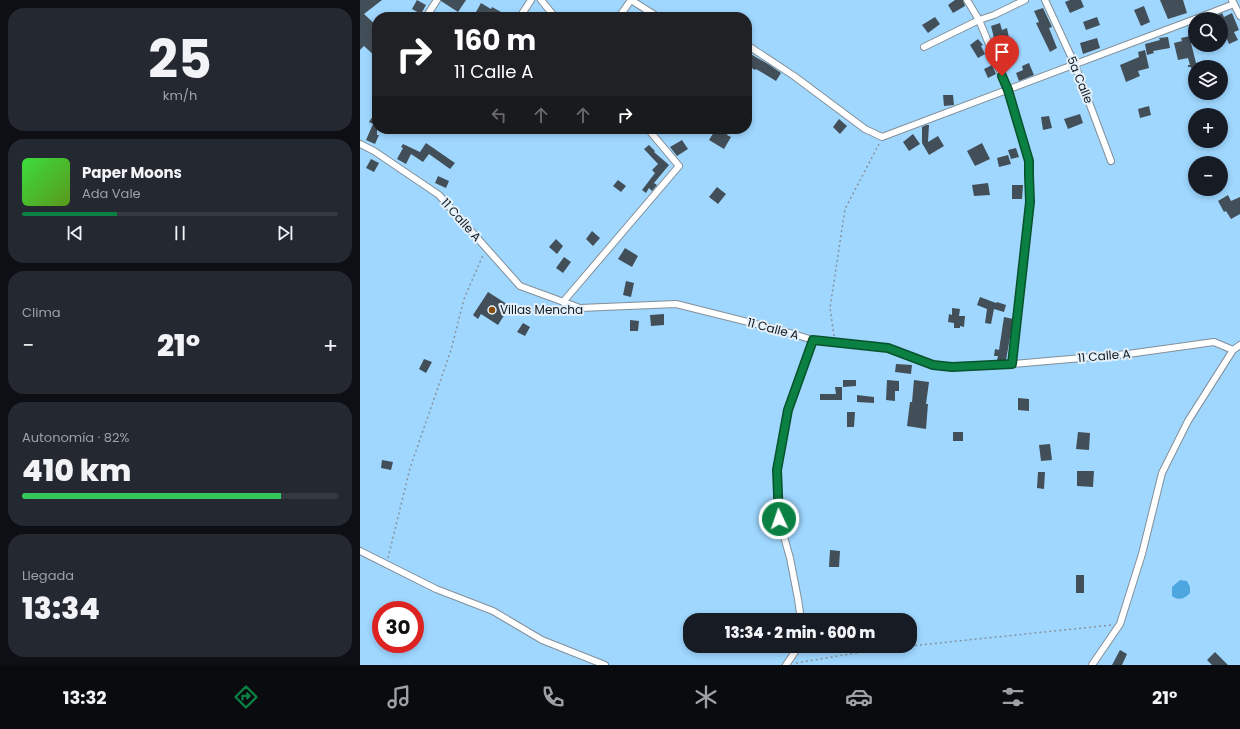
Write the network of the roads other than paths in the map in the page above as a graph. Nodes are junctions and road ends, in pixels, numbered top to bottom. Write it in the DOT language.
graph roads {
  1 [pos="437,0"];
  2 [pos="531,0"];
  3 [pos="541,0"];
  4 [pos="631,0"];
  5 [pos="967,0"];
  6 [pos="1025,0"];
  7 [pos="1045,0"];
  8 [pos="1233,2"];
  9 [pos="429,12"];
  10 [pos="523,12"];
  11 [pos="551,12"];
  12 [pos="623,12"];
  13 [pos="650,12"];
  14 [pos="1211,12"];
  15 [pos="1240,16"];
  16 [pos="979,20"];
  17 [pos="1188,22"];
  18 [pos="924,47"];
  19 [pos="752,48"];
  20 [pos="1075,65"];
  21 [pos="1008,90"];
  22 [pos="652,134"];
  23 [pos="360,144"];
  24 [pos="1111,162"];
  25 [pos="563,302"];
  26 [pos="813,340"];
  27 [pos="1240,345"];
  28 [pos="1233,350"];
  29 [pos="1012,364"];
  30 [pos="360,551"];
  31 [pos="800,613"];
  32 [pos="794,653"];
  33 [pos="787,664"];
  34 [pos="604,665"];
  35 [pos="1092,665"];
  1 -- 9 [label="street"];
  2 -- 10 [label="street"];
  3 -- 11 [label="street"];
  4 -- 12 [label="street"];
  4 -- 13 [label="street"];
  5 -- 16 [label="street"];
  6 -- 16 [label="street"];
  7 -- 20 [label="street, 5a Calle"];
  8 -- 14 [label="street"];
  8 -- 15 [label="street"];
  16 -- 18 [label="street"];
  16 -- 21 [label="street"];
  17 -- 20 [label="street"];
  19 -- 21 [label="street"];
  20 -- 21 [label="street"];
  20 -- 24 [label="street, 5a Calle"];
  21 -- 29 [label="street"];
  22 -- 25 [label="street"];
  23 -- 25 [label="street, 11 Calle A"];
  25 -- 26 [label="street, 11 Calle A"];
  26 -- 29 [label="street, 11 Calle A"];
  26 -- 31 [label="street"];
  27 -- 28 [label="street"];
  28 -- 29 [label="street, 11 Calle A"];
  28 -- 35 [label="street"];
  30 -- 34 [label="street"];
  32 -- 33 [label="street"];
}
